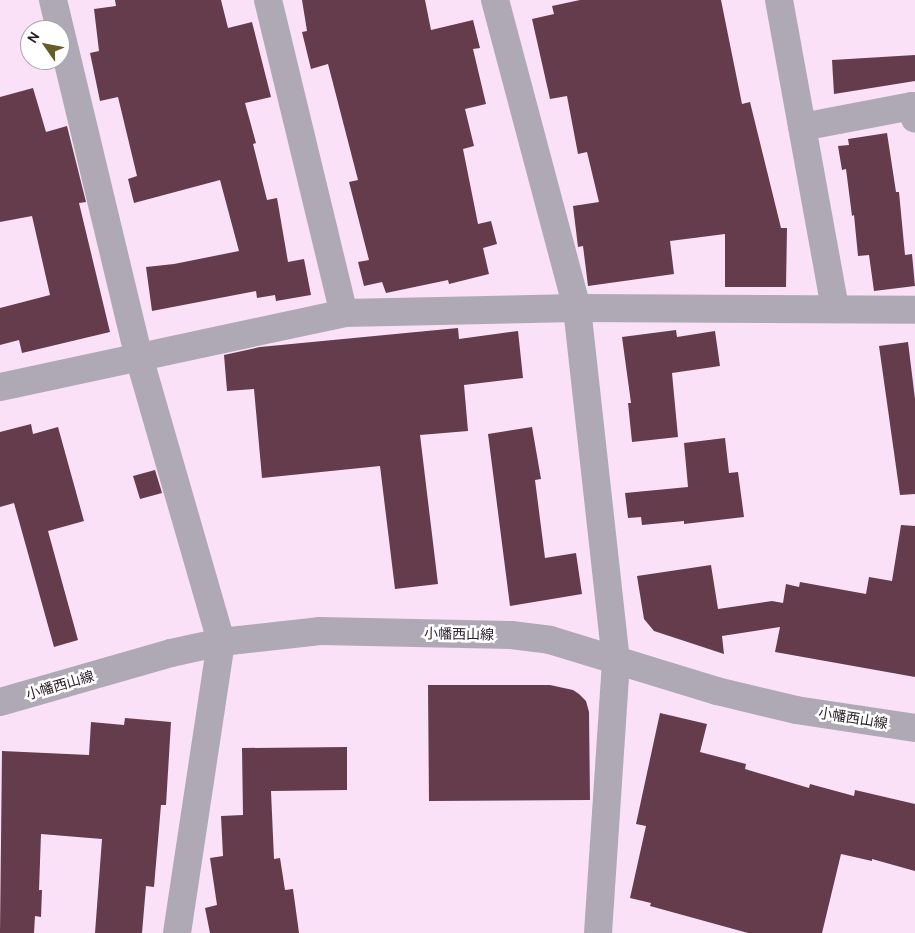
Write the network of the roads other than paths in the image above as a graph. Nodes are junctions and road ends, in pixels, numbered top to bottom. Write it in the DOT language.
graph roads {
  1 [pos="53,0"];
  2 [pos="268,0"];
  3 [pos="495,0"];
  4 [pos="779,0"];
  5 [pos="915,119"];
  6 [pos="802,128"];
  7 [pos="577,308"];
  8 [pos="835,310"];
  9 [pos="915,310"];
  10 [pos="344,313"];
  11 [pos="139,357"];
  12 [pos="0,388"];
  13 [pos="221,642"];
  14 [pos="616,662"];
  15 [pos="0,702"];
  16 [pos="915,728"];
  17 [pos="177,933"];
  18 [pos="596,933"];
  1 -- 11 [label="street"];
  2 -- 10 [label="street"];
  3 -- 7 [label="street"];
  4 -- 6 [label="street"];
  5 -- 6 [label="street"];
  6 -- 8 [label="street"];
  7 -- 8 [label="street"];
  7 -- 10 [label="street"];
  7 -- 14 [label="street"];
  8 -- 9 [label="street"];
  10 -- 11 [label="street"];
  11 -- 12 [label="street"];
  11 -- 13 [label="street"];
  13 -- 14 [label="street, 小幡西山線"];
  13 -- 15 [label="street, 小幡西山線"];
  13 -- 17 [label="street"];
  14 -- 16 [label="street, 小幡西山線"];
  14 -- 18 [label="street"];
}
